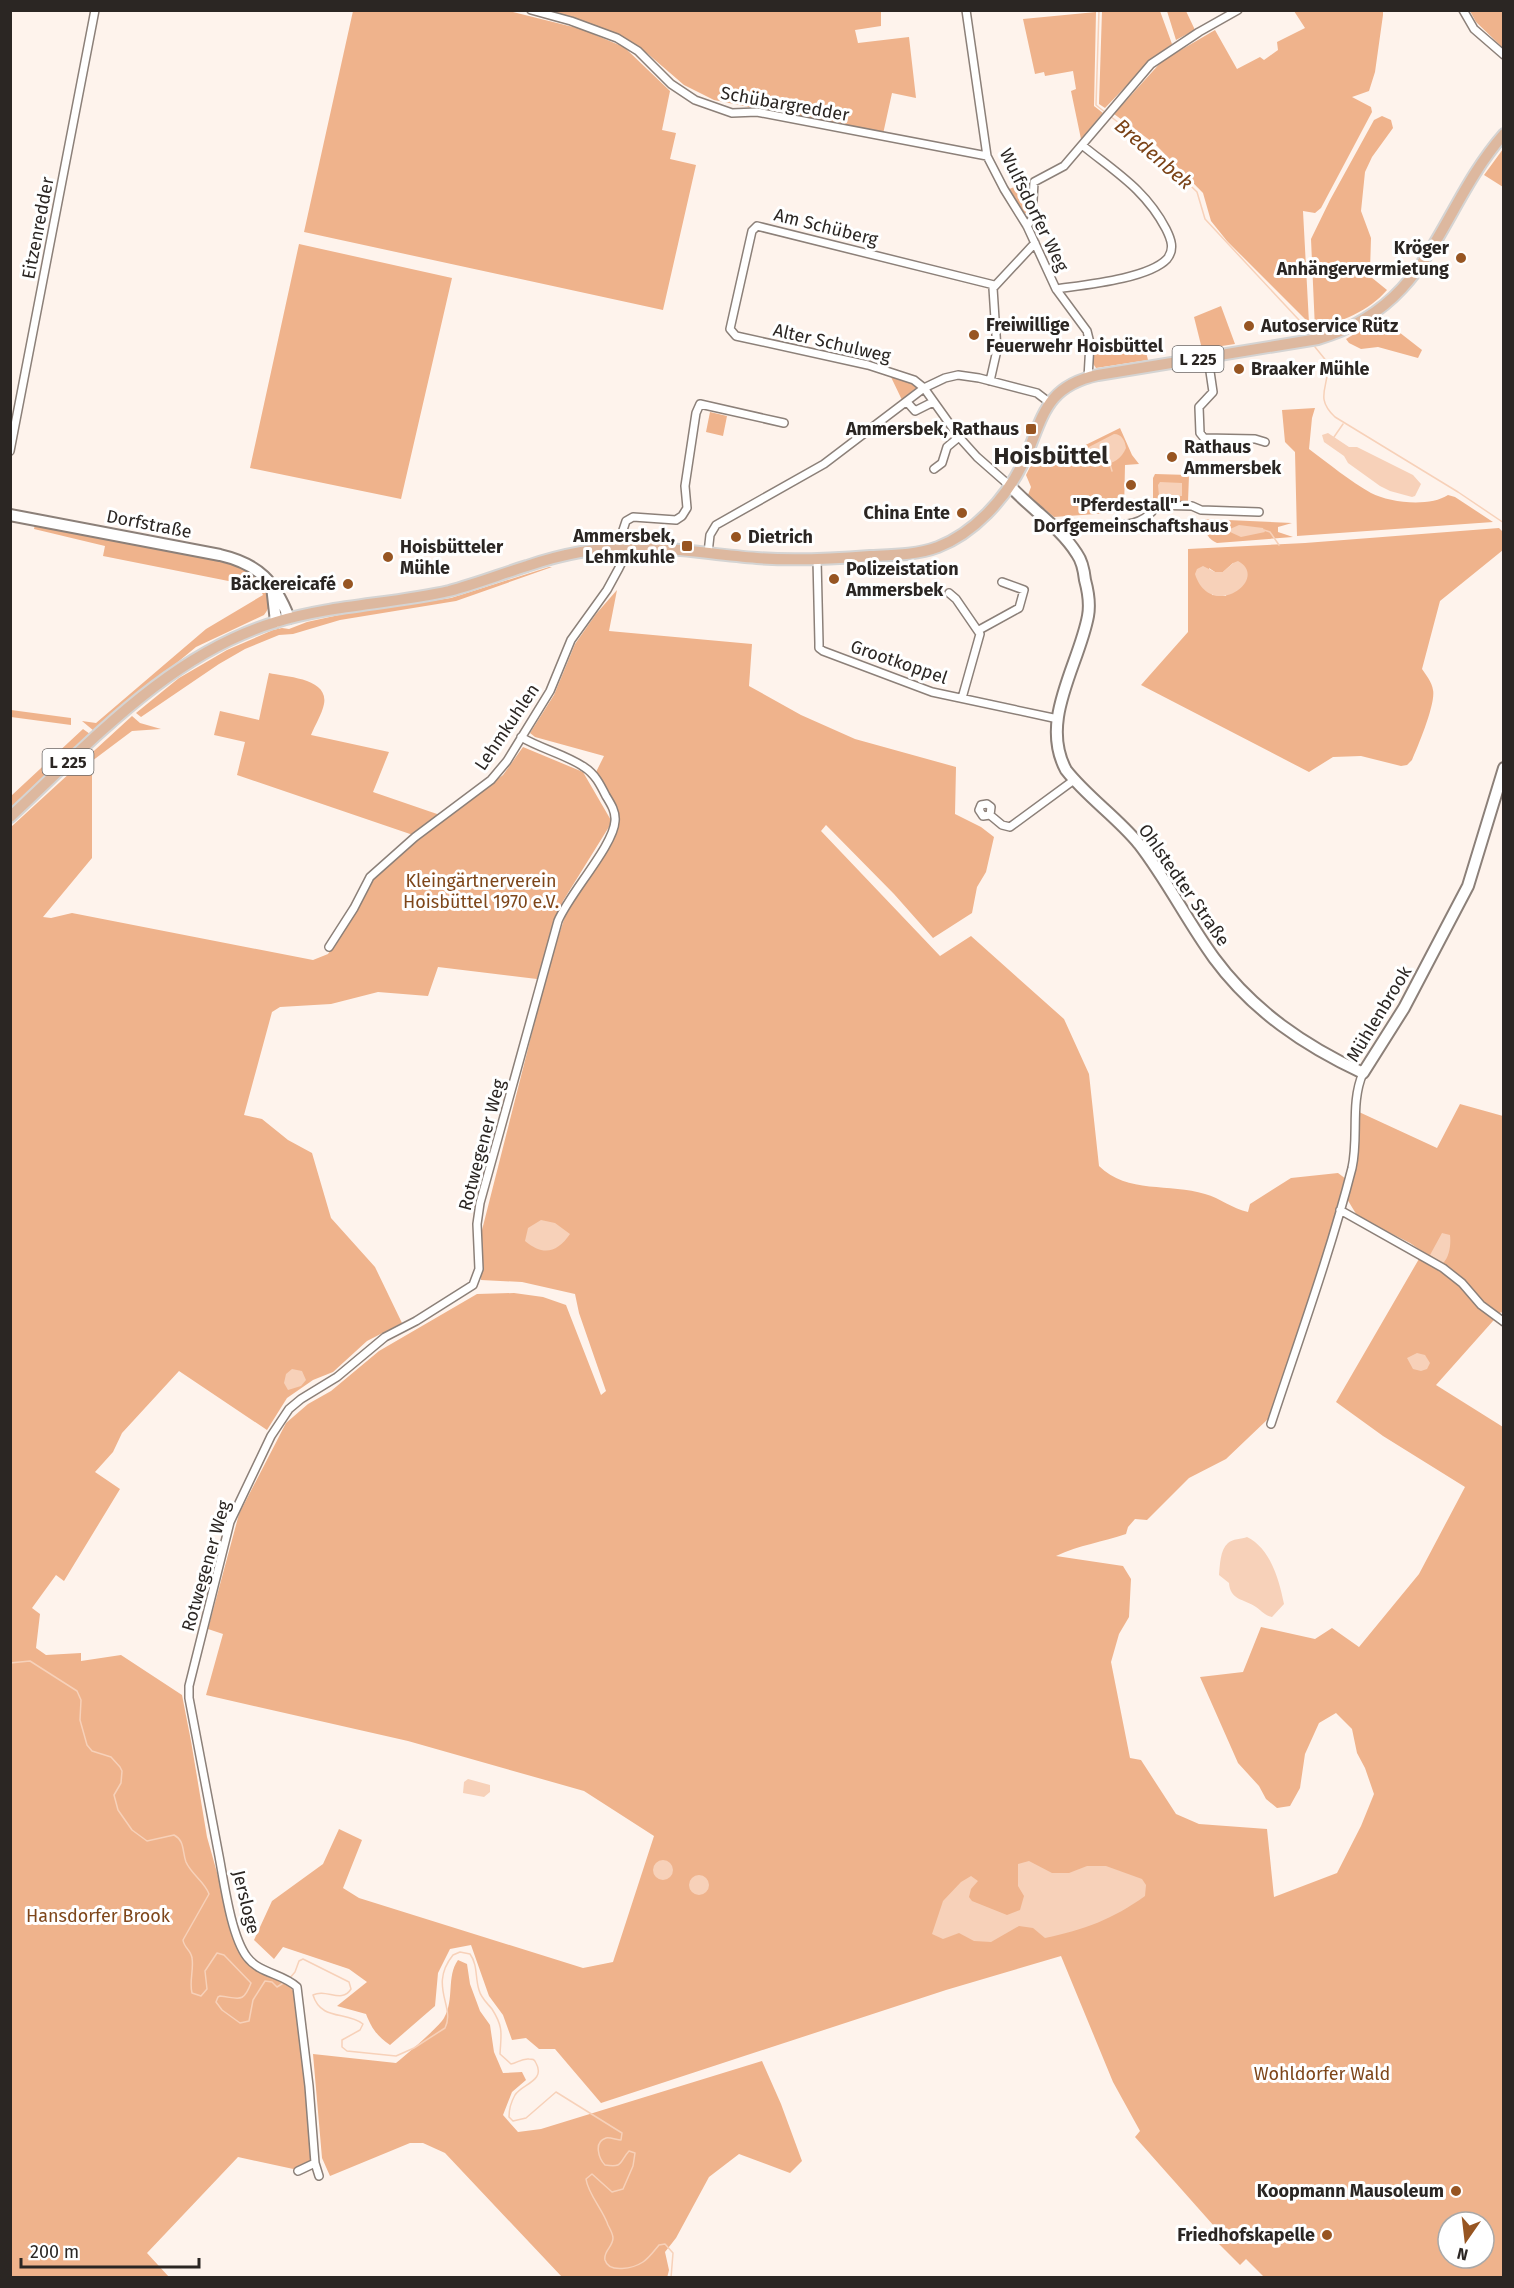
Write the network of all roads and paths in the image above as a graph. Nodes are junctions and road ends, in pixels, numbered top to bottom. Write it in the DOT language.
graph roads {
  1 [pos="94,10"];
  2 [pos="531,10"];
  3 [pos="966,10"];
  4 [pos="1238,10"];
  5 [pos="1463,10"];
  6 [pos="1503,55"];
  7 [pos="1503,134"];
  8 [pos="1082,145"];
  9 [pos="987,156"];
  10 [pos="1027,226"];
  11 [pos="1035,243"];
  12 [pos="994,285"];
  13 [pos="1056,289"];
  14 [pos="731,332"];
  15 [pos="1208,358"];
  16 [pos="1088,378"];
  17 [pos="990,381"];
  18 [pos="924,388"];
  19 [pos="907,402"];
  20 [pos="933,402"];
  21 [pos="1050,403"];
  22 [pos="784,423"];
  23 [pos="959,437"];
  24 [pos="1264,442"];
  25 [pos="10,451"];
  26 [pos="934,469"];
  27 [pos="1010,486"];
  28 [pos="1259,512"];
  29 [pos="10,515"];
  30 [pos="1061,534"];
  31 [pos="622,548"];
  32 [pos="708,553"];
  33 [pos="817,559"];
  34 [pos="1002,582"];
  35 [pos="272,586"];
  36 [pos="949,593"];
  37 [pos="289,618"];
  38 [pos="276,622"];
  39 [pos="978,630"];
  40 [pos="962,698"];
  41 [pos="1058,719"];
  42 [pos="521,737"];
  43 [pos="1503,768"];
  44 [pos="1074,780"];
  45 [pos="990,815"];
  46 [pos="10,817"];
  47 [pos="329,947"];
  48 [pos="1363,1073"];
  49 [pos="1340,1210"];
  50 [pos="1503,1322"];
  51 [pos="1271,1424"];
  52 [pos="188,1692"];
  53 [pos="315,2163"];
  54 [pos="298,2171"];
  55 [pos="319,2176"];
  1 -- 25 [label="street, Eitzenredder"];
  2 -- 9 [label="street, Schübargredder"];
  3 -- 9 [label="street, Wulfsdorfer Weg"];
  4 -- 8 [label="street"];
  5 -- 6 [label="street"];
  7 -- 15 [label="main road, L 225"];
  8 -- 10 [label="street"];
  8 -- 13 [label="street"];
  9 -- 10 [label="street, Wulfsdorfer Weg"];
  10 -- 11 [label="street, Wulfsdorfer Weg"];
  11 -- 12 [label="street"];
  11 -- 13 [label="street, Wulfsdorfer Weg"];
  12 -- 14 [label="street, Am Schüberg"];
  12 -- 17 [label="street"];
  13 -- 16 [label="street, Wulfsdorfer Weg"];
  14 -- 18 [label="street, Alter Schulweg"];
  15 -- 16 [label="main road, L 225"];
  15 -- 24 [label="street"];
  16 -- 21 [label="main road, L 225"];
  17 -- 18 [label="street"];
  17 -- 21 [label="street"];
  18 -- 19 [label="street"];
  18 -- 20 [label="street"];
  19 -- 20 [label="street"];
  19 -- 32 [label="street"];
  20 -- 23 [label="street"];
  21 -- 27 [label="main road, L 225"];
  22 -- 31 [label="street, Lehmkuhlen"];
  23 -- 26 [label="street"];
  23 -- 27 [label="street"];
  27 -- 30 [label="street, Ohlstedter Straße"];
  27 -- 33 [label="main road, L 225"];
  28 -- 30 [label="street"];
  29 -- 35 [label="street, Dorfstraße"];
  30 -- 41 [label="street, Ohlstedter Straße"];
  31 -- 32 [label="main road, L 225"];
  31 -- 37 [label="main road, L 225"];
  31 -- 42 [label="street, Lehmkuhlen"];
  32 -- 33 [label="main road, L 225"];
  33 -- 40 [label="street, Grootkoppel"];
  34 -- 39 [label="street"];
  35 -- 37 [label="street, Dorfstraße"];
  35 -- 38 [label="street"];
  36 -- 39 [label="street"];
  37 -- 38 [label="main road, L 225"];
  38 -- 46 [label="main road, L 225"];
  39 -- 40 [label="street"];
  40 -- 41 [label="street, Grootkoppel"];
  41 -- 44 [label="street, Ohlstedter Straße"];
  42 -- 47 [label="street, Lehmkuhlen"];
  42 -- 52 [label="street, Rotwegener Weg"];
  43 -- 48 [label="street, Mühlenbrook"];
  44 -- 45 [label="street"];
  44 -- 48 [label="street, Ohlstedter Straße"];
  48 -- 49 [label="street, Mühlenbrook"];
  49 -- 50 [label="street"];
  49 -- 51 [label="street, Mühlenbrook"];
  52 -- 53 [label="street, Jersloge"];
  53 -- 54 [label="street"];
  53 -- 55 [label="street, Jersloge"];
}
